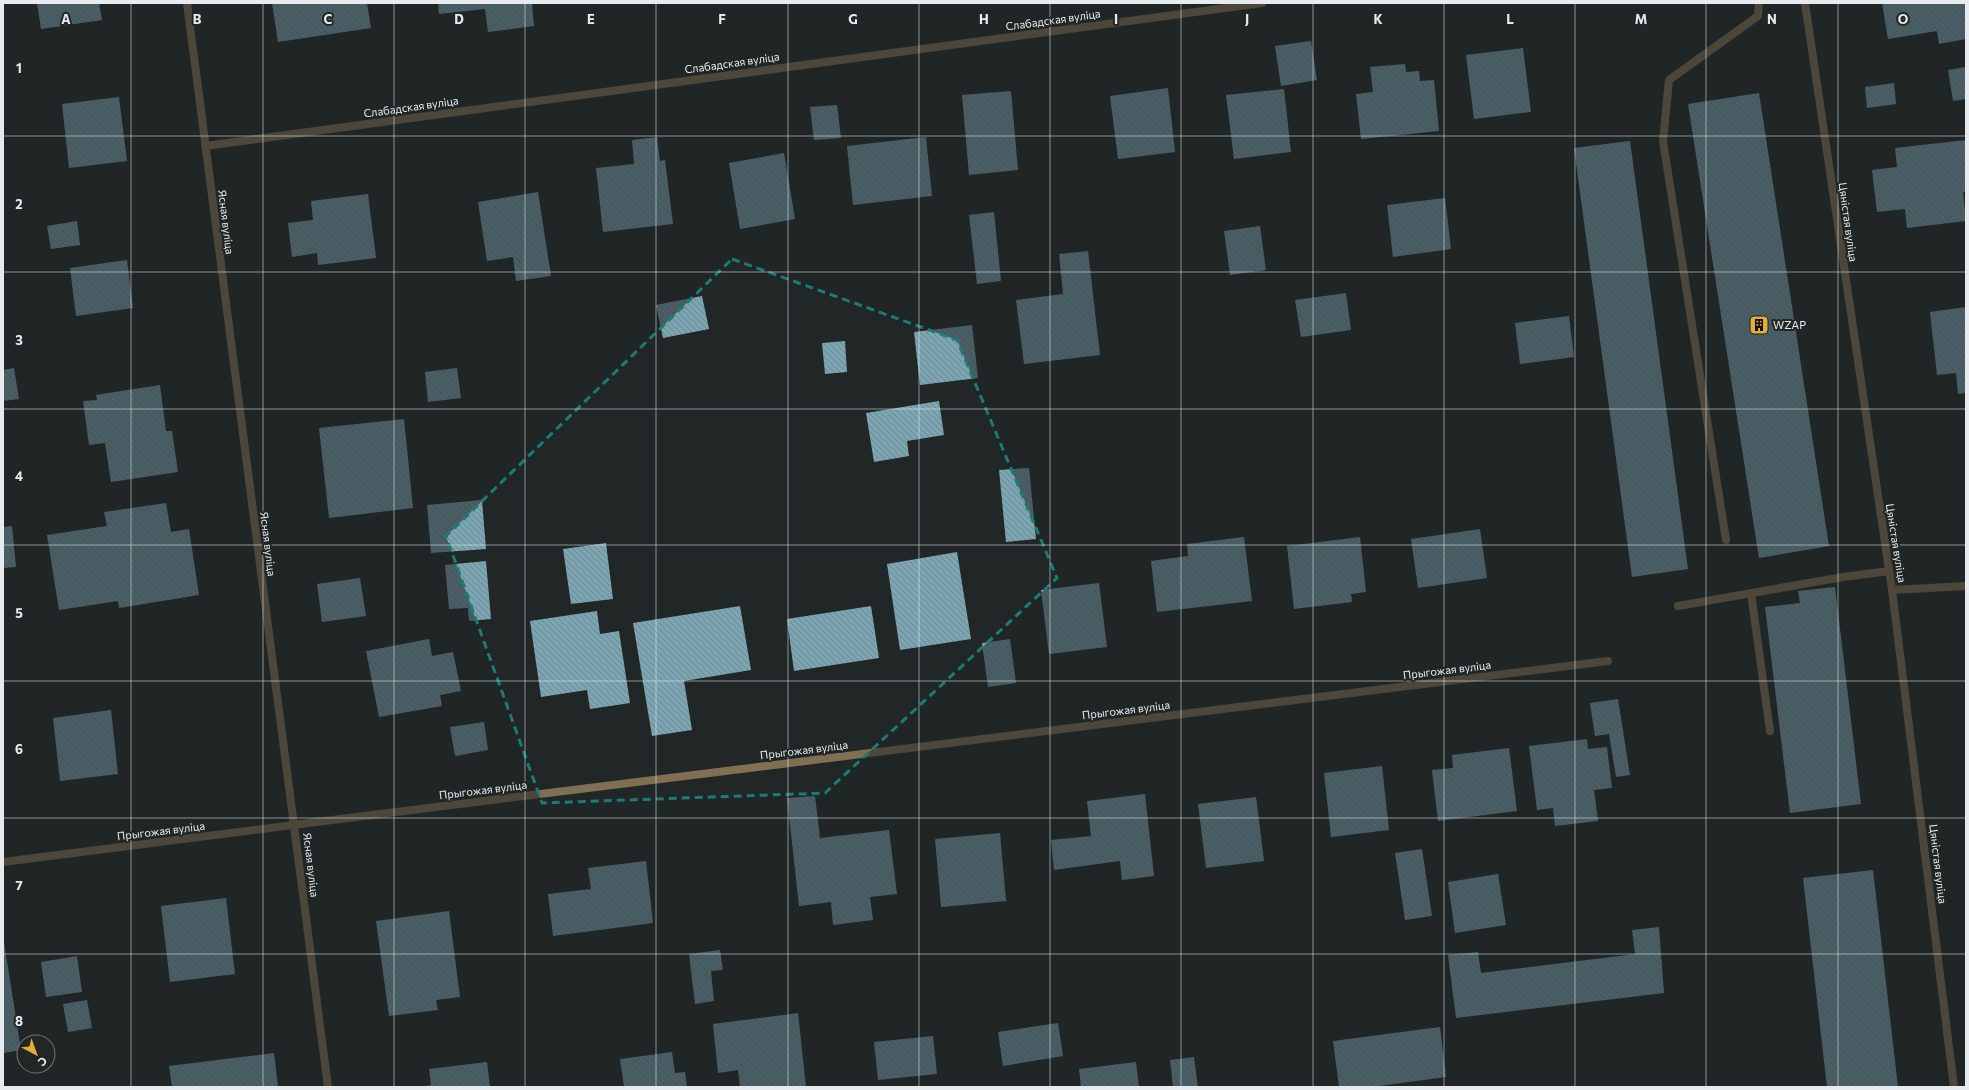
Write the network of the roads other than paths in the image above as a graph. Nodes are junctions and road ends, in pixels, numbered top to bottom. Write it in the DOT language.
graph roads {
  1 [pos="187,3"];
  2 [pos="1262,3"];
  3 [pos="1759,3"];
  4 [pos="1805,3"];
  5 [pos="205,146"];
  6 [pos="1726,540"];
  7 [pos="1889,571"];
  8 [pos="1966,586"];
  9 [pos="1892,590"];
  10 [pos="1751,593"];
  11 [pos="1678,606"];
  12 [pos="1608,661"];
  13 [pos="1770,731"];
  14 [pos="295,825"];
  15 [pos="3,862"];
  16 [pos="328,1087"];
  17 [pos="1954,1087"];
  1 -- 5 [label="street, Ясная вуліца"];
  2 -- 5 [label="street, Слабадская вуліца"];
  3 -- 6 [label="street"];
  4 -- 7 [label="street, Цяністая вуліца"];
  5 -- 14 [label="street, Ясная вуліца"];
  7 -- 9 [label="street, Цяністая вуліца"];
  7 -- 10 [label="street"];
  8 -- 9 [label="street"];
  9 -- 17 [label="street, Цяністая вуліца"];
  10 -- 11 [label="street"];
  10 -- 13 [label="street"];
  12 -- 14 [label="street, Прыгожая вуліца"];
  14 -- 15 [label="street, Прыгожая вуліца"];
  14 -- 16 [label="street, Ясная вуліца"];
}
